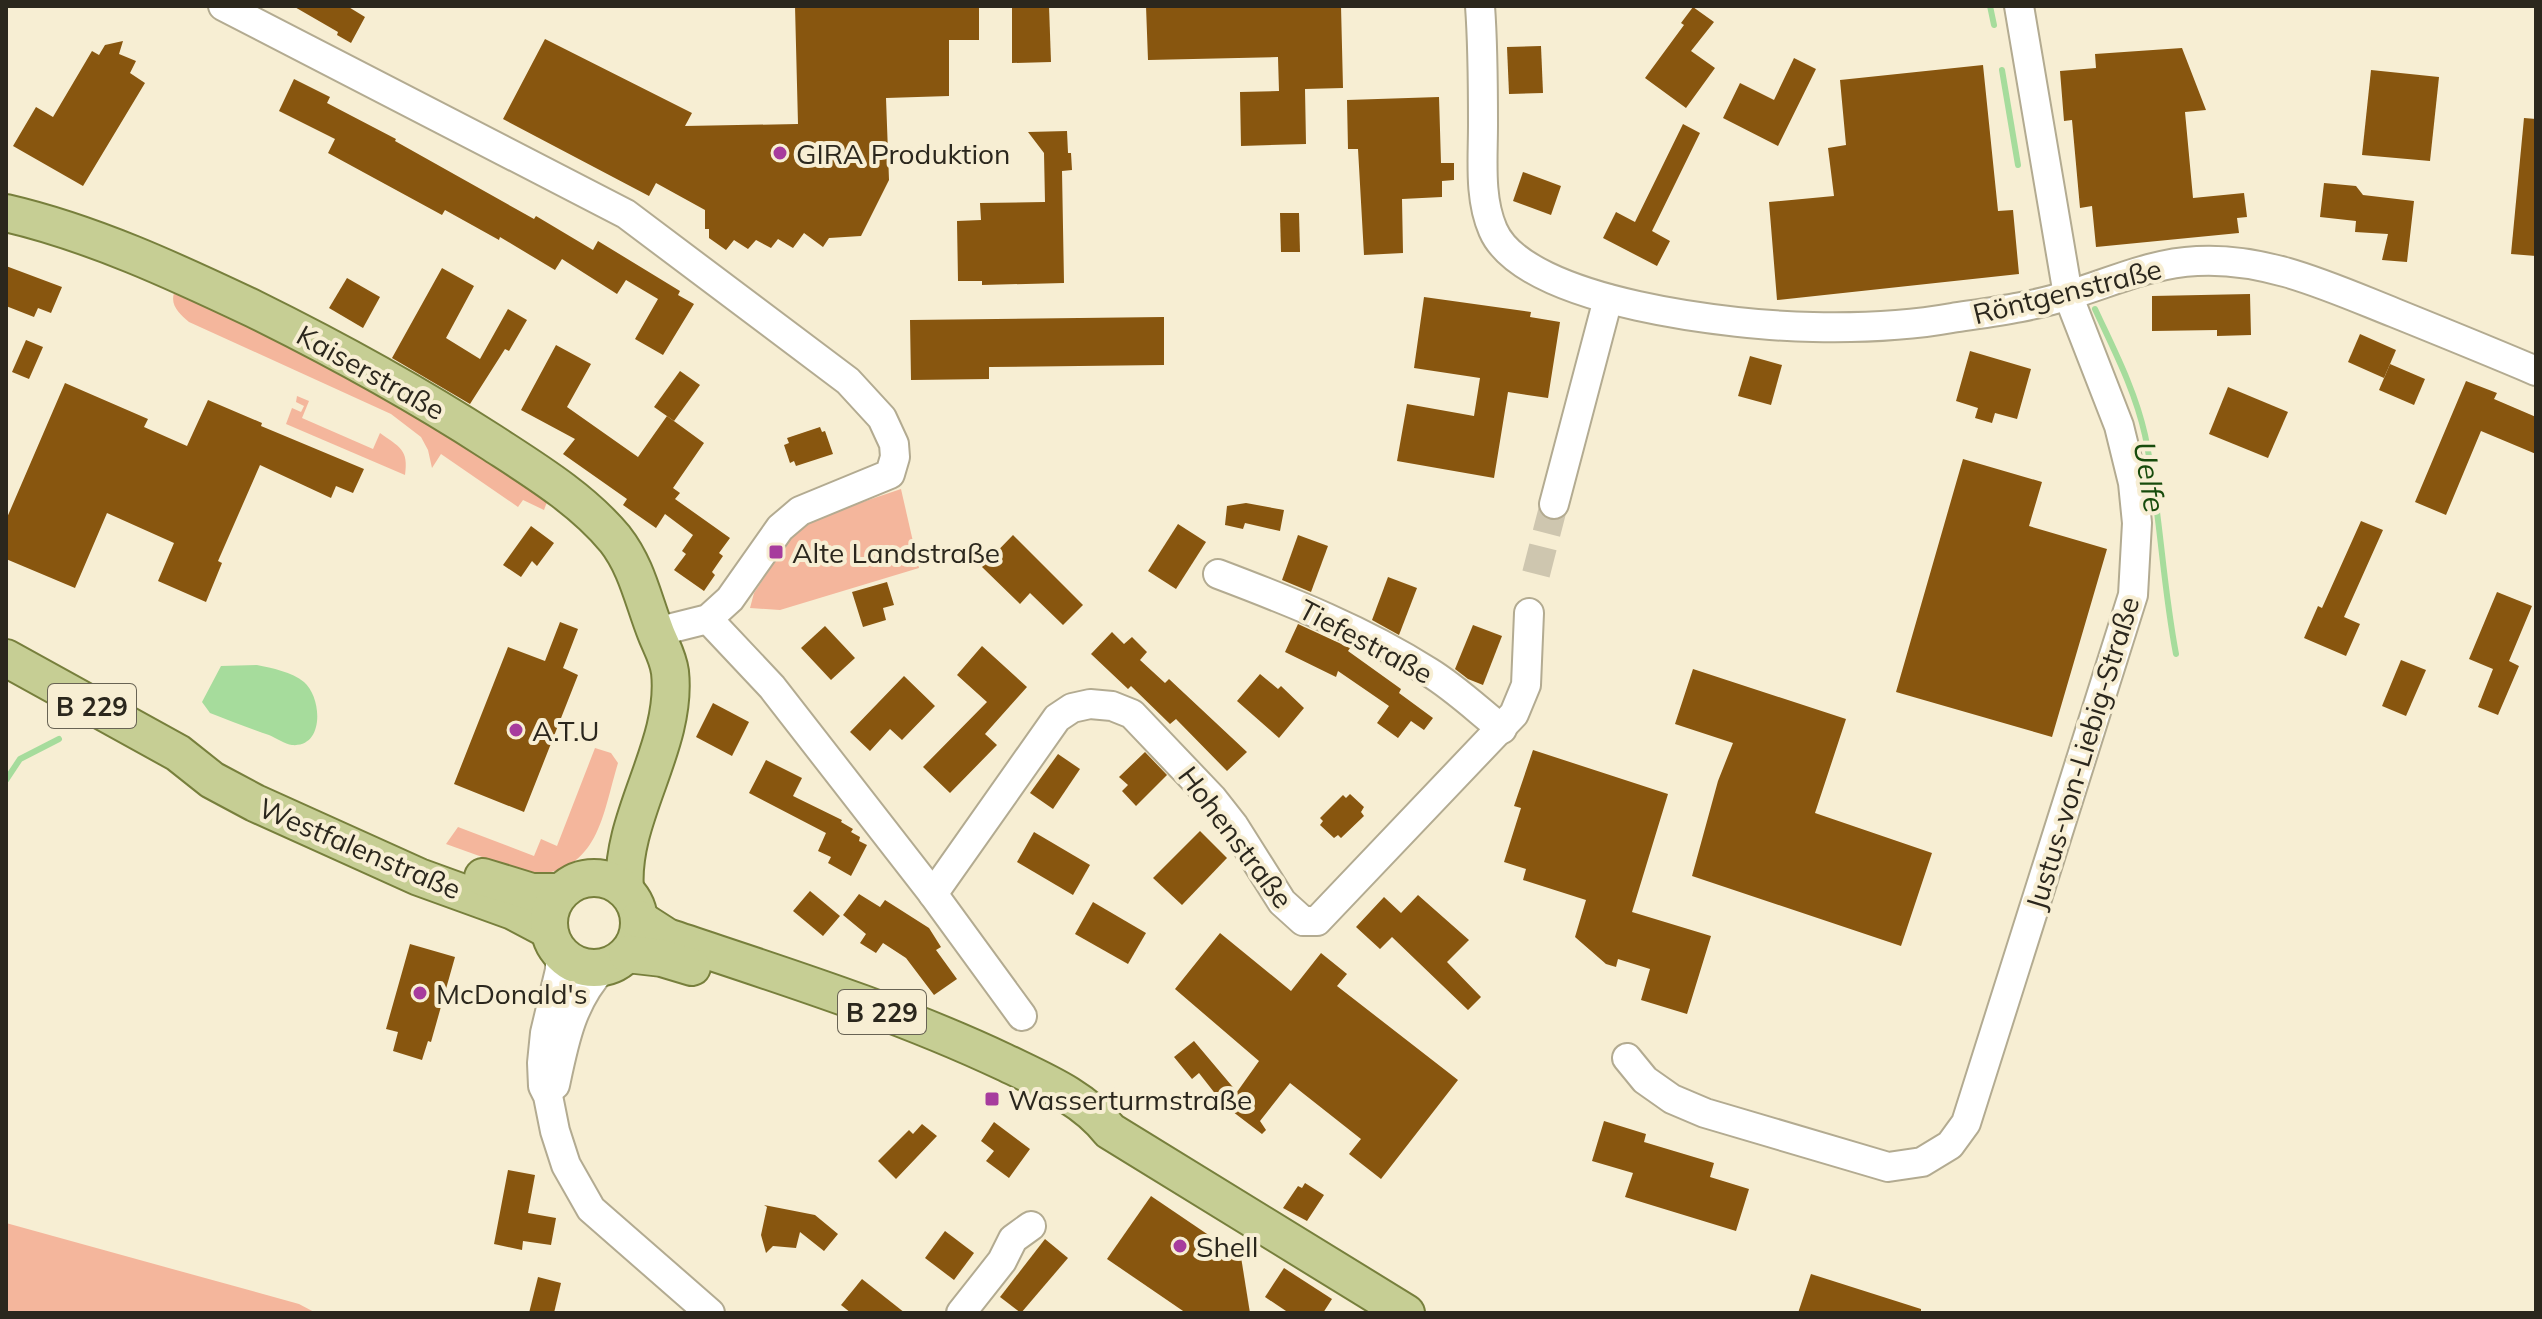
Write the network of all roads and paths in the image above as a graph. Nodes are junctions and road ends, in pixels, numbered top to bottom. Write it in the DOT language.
graph roads {
  1 [pos="223,6"];
  2 [pos="1480,6"];
  3 [pos="2019,6"];
  4 [pos="6,213"];
  5 [pos="2068,295"];
  6 [pos="1608,299"];
  7 [pos="2536,371"];
  8 [pos="1554,504"];
  9 [pos="1218,574"];
  10 [pos="1529,613"];
  11 [pos="708,619"];
  12 [pos="656,632"];
  13 [pos="6,658"];
  14 [pos="1502,729"];
  15 [pos="178,753"];
  16 [pos="572,886"];
  17 [pos="933,894"];
  18 [pos="632,905"];
  19 [pos="555,942"];
  20 [pos="615,961"];
  21 [pos="1022,1016"];
  22 [pos="1627,1058"];
  23 [pos="548,1096"];
  24 [pos="1110,1131"];
  25 [pos="1031,1226"];
  26 [pos="710,1313"];
  27 [pos="961,1313"];
  28 [pos="1406,1313"];
  1 -- 11 [label="street"];
  2 -- 6 [label="street, Röntgenstraße"];
  3 -- 5 [label="street, Justus-von-Liebig-Straße"];
  4 -- 12 [label="main road, Kaiserstraße"];
  5 -- 6 [label="street, Röntgenstraße"];
  5 -- 7 [label="street, Röntgenstraße"];
  5 -- 22 [label="street, Justus-von-Liebig-Straße"];
  6 -- 8 [label="street"];
  9 -- 14 [label="street, Tiefestraße"];
  10 -- 14 [label="street"];
  11 -- 12 [label="street"];
  11 -- 17 [label="street"];
  12 -- 16 [label="main road, Kaiserstraße"];
  12 -- 18 [label="main road, Kaiserstraße"];
  13 -- 15 [label="main road, Westfalenstraße / B 229"];
  14 -- 17 [label="street, Hohenstraße"];
  15 -- 16 [label="main road, Westfalenstraße / B 229"];
  15 -- 19 [label="main road, Westfalenstraße / B 229"];
  16 -- 18 [label="main road"];
  16 -- 19 [label="main road"];
  17 -- 21 [label="street"];
  18 -- 20 [label="main road"];
  18 -- 24 [label="main road, B 229"];
  19 -- 20 [label="main road"];
  19 -- 23 [label="street"];
  20 -- 23 [label="street"];
  20 -- 24 [label="main road, B 229"];
  23 -- 26 [label="street"];
  24 -- 28 [label="main road, B 229"];
  25 -- 27 [label="street"];
}
